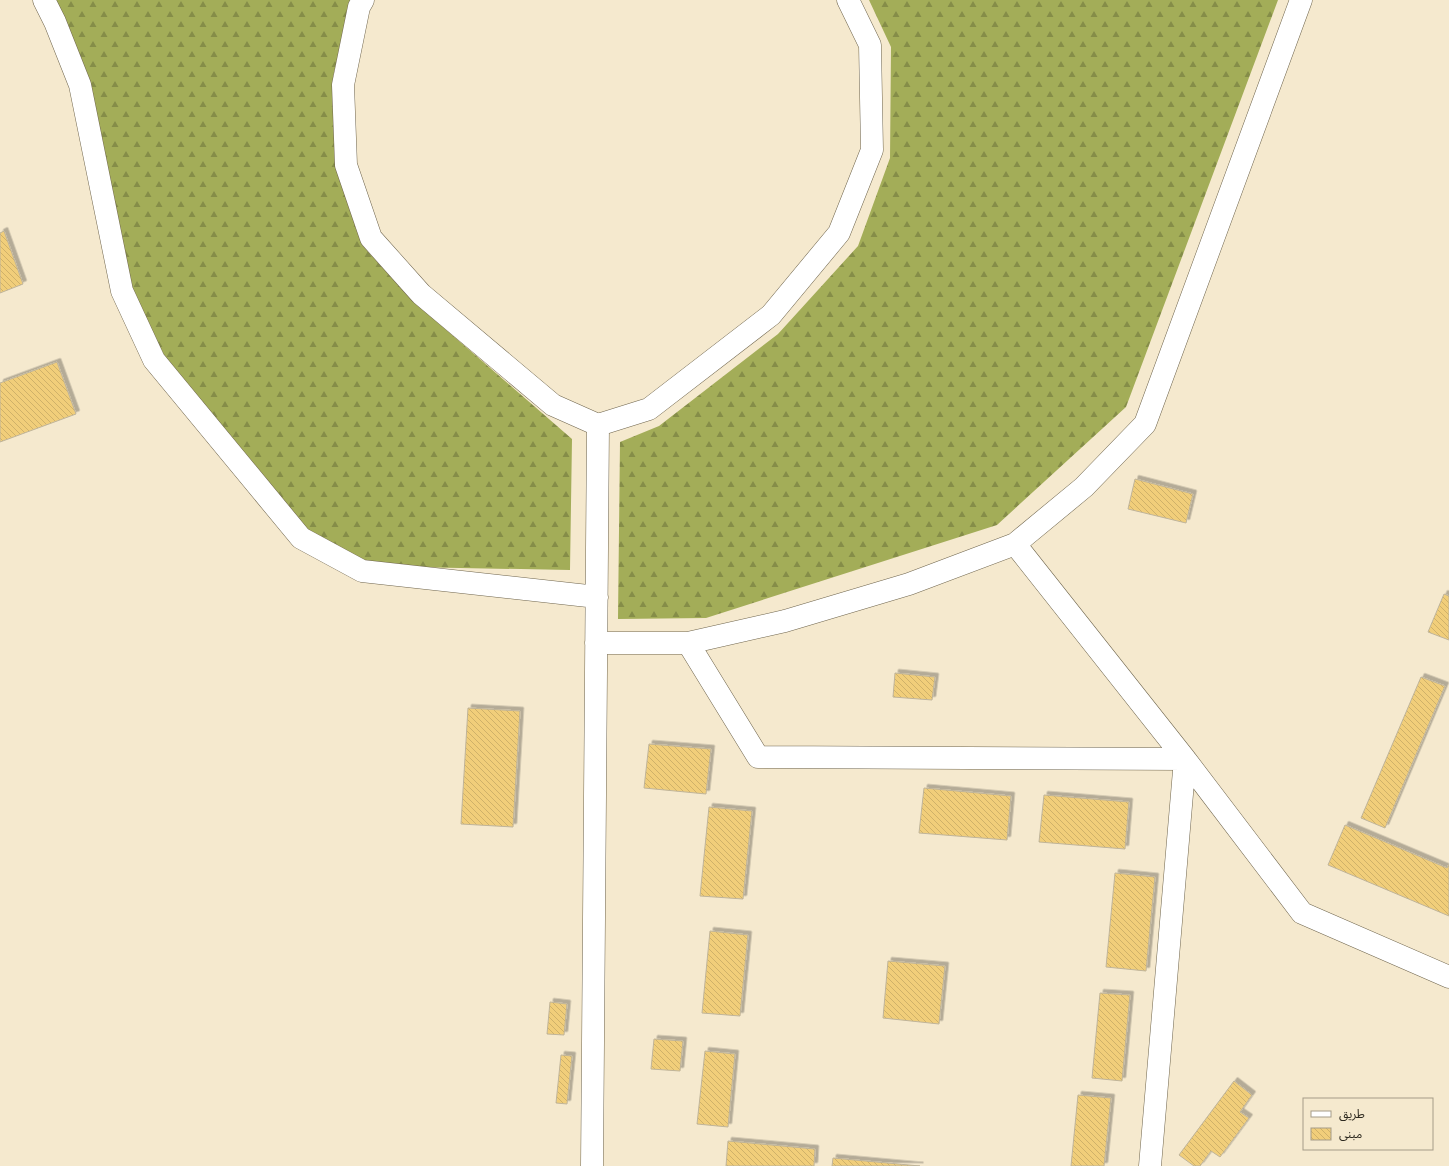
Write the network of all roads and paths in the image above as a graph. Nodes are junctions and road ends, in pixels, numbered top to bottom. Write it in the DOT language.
graph roads {
  1 [pos="44,0"];
  2 [pos="363,0"];
  3 [pos="848,0"];
  4 [pos="1301,0"];
  5 [pos="598,425"];
  6 [pos="1015,544"];
  7 [pos="597,597"];
  8 [pos="688,642"];
  9 [pos="596,644"];
  10 [pos="1185,759"];
  11 [pos="1449,977"];
  12 [pos="592,1166"];
  13 [pos="1150,1166"];
  1 -- 7 [label="street"];
  2 -- 5 [label="street"];
  3 -- 5 [label="street"];
  4 -- 6 [label="street"];
  5 -- 7 [label="street"];
  6 -- 8 [label="street"];
  6 -- 10 [label="street"];
  7 -- 9 [label="street"];
  8 -- 9 [label="street"];
  8 -- 10 [label="street"];
  9 -- 12 [label="street"];
  10 -- 11 [label="street"];
  10 -- 13 [label="street"];
}
